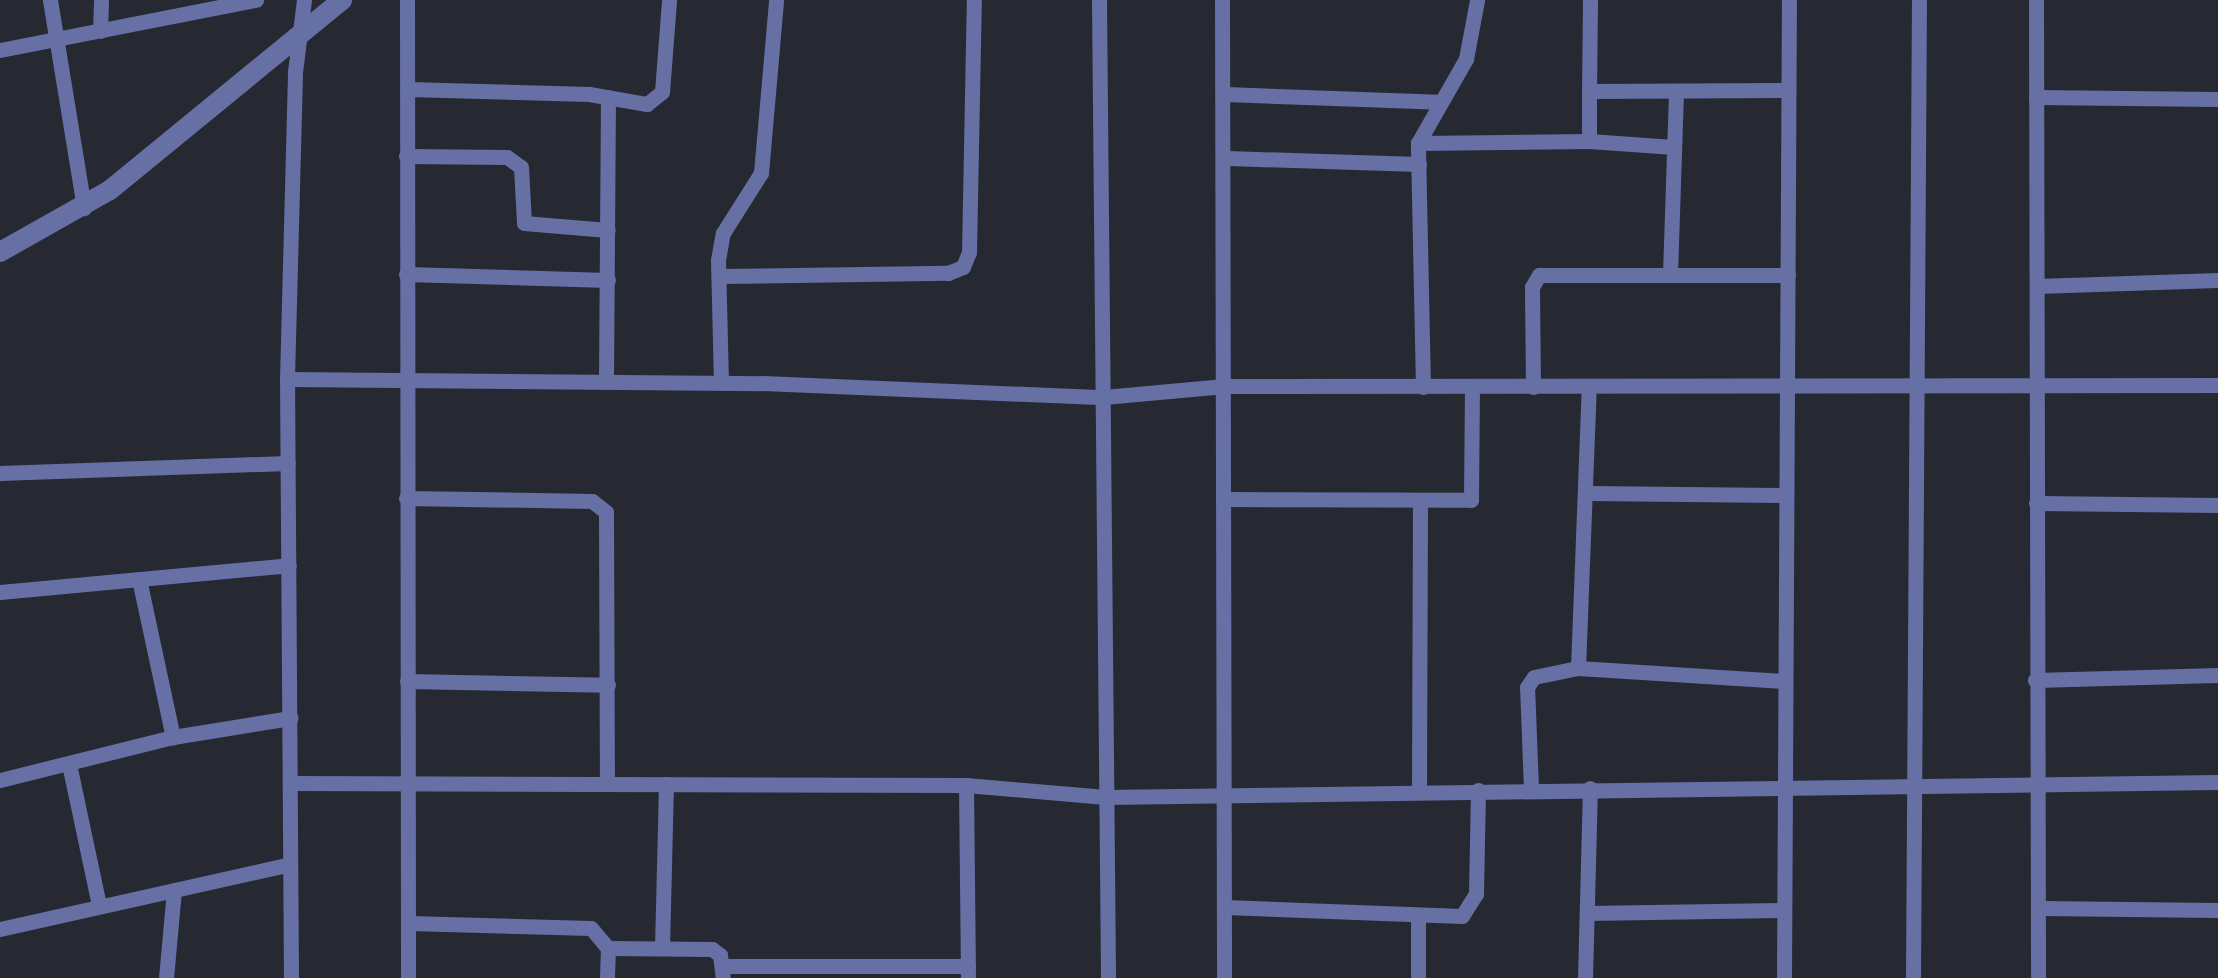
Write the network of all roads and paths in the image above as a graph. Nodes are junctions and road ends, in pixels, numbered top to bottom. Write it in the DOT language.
graph roads {
  1 [pos="50,0"];
  2 [pos="101,0"];
  3 [pos="256,0"];
  4 [pos="304,0"];
  5 [pos="342,0"];
  6 [pos="407,0"];
  7 [pos="670,0"];
  8 [pos="776,0"];
  9 [pos="974,0"];
  10 [pos="1098,0"];
  11 [pos="1222,0"];
  12 [pos="1477,0"];
  13 [pos="1590,0"];
  14 [pos="1789,0"];
  15 [pos="1919,0"];
  16 [pos="2036,0"];
  17 [pos="100,31"];
  18 [pos="298,34"];
  19 [pos="52,42"];
  20 [pos="0,50"];
  21 [pos="407,89"];
  22 [pos="1788,90"];
  23 [pos="1590,91"];
  24 [pos="1676,91"];
  25 [pos="1225,94"];
  26 [pos="608,97"];
  27 [pos="2036,97"];
  28 [pos="2218,99"];
  29 [pos="1439,102"];
  30 [pos="1588,141"];
  31 [pos="1418,143"];
  32 [pos="1674,147"];
  33 [pos="406,156"];
  34 [pos="1227,158"];
  35 [pos="1419,164"];
  36 [pos="84,208"];
  37 [pos="608,230"];
  38 [pos="0,252"];
  39 [pos="406,274"];
  40 [pos="1670,274"];
  41 [pos="1788,274"];
  42 [pos="719,276"];
  43 [pos="608,280"];
  44 [pos="2218,280"];
  45 [pos="2037,286"];
  46 [pos="287,379"];
  47 [pos="405,380"];
  48 [pos="606,382"];
  49 [pos="721,383"];
  50 [pos="2218,384"];
  51 [pos="1224,386"];
  52 [pos="1423,387"];
  53 [pos="2034,387"];
  54 [pos="1472,388"];
  55 [pos="1533,388"];
  56 [pos="1590,388"];
  57 [pos="1786,388"];
  58 [pos="1914,388"];
  59 [pos="1104,396"];
  60 [pos="288,464"];
  61 [pos="0,473"];
  62 [pos="1587,492"];
  63 [pos="1785,495"];
  64 [pos="406,498"];
  65 [pos="1224,499"];
  66 [pos="1420,501"];
  67 [pos="2036,503"];
  68 [pos="2218,505"];
  69 [pos="289,566"];
  70 [pos="139,579"];
  71 [pos="0,592"];
  72 [pos="1578,668"];
  73 [pos="2218,674"];
  74 [pos="2035,680"];
  75 [pos="408,681"];
  76 [pos="1785,681"];
  77 [pos="608,685"];
  78 [pos="290,718"];
  79 [pos="173,737"];
  80 [pos="69,764"];
  81 [pos="0,780"];
  82 [pos="1916,782"];
  83 [pos="2038,782"];
  84 [pos="2218,782"];
  85 [pos="291,784"];
  86 [pos="408,784"];
  87 [pos="607,784"];
  88 [pos="666,784"];
  89 [pos="1785,784"];
  90 [pos="966,785"];
  91 [pos="1590,788"];
  92 [pos="1531,789"];
  93 [pos="1478,790"];
  94 [pos="1419,791"];
  95 [pos="1224,794"];
  96 [pos="1105,796"];
  97 [pos="286,865"];
  98 [pos="174,890"];
  99 [pos="100,905"];
  100 [pos="1226,907"];
  101 [pos="2038,908"];
  102 [pos="1784,910"];
  103 [pos="2218,910"];
  104 [pos="1587,913"];
  105 [pos="1418,916"];
  106 [pos="408,923"];
  107 [pos="0,930"];
  108 [pos="608,948"];
  109 [pos="662,948"];
  110 [pos="723,972"];
  111 [pos="968,972"];
  112 [pos="166,978"];
  113 [pos="291,978"];
  114 [pos="408,978"];
  115 [pos="607,978"];
  116 [pos="1108,978"];
  117 [pos="1224,978"];
  118 [pos="1418,978"];
  119 [pos="1585,978"];
  120 [pos="1784,978"];
  121 [pos="1914,978"];
  122 [pos="2038,978"];
  1 -- 19 [label="street"];
  2 -- 17 [label="street"];
  3 -- 17 [label="street"];
  4 -- 18 [label="street"];
  5 -- 18 [label="street"];
  6 -- 21 [label="street"];
  7 -- 26 [label="street"];
  8 -- 42 [label="street"];
  9 -- 42 [label="street"];
  10 -- 59 [label="street"];
  11 -- 25 [label="street"];
  12 -- 29 [label="street"];
  13 -- 23 [label="street"];
  14 -- 22 [label="street"];
  15 -- 58 [label="street"];
  16 -- 27 [label="street"];
  17 -- 19 [label="street"];
  18 -- 36 [label="street"];
  18 -- 46 [label="street"];
  19 -- 20 [label="street"];
  19 -- 36 [label="street"];
  21 -- 26 [label="street"];
  21 -- 33 [label="street"];
  22 -- 24 [label="street"];
  22 -- 41 [label="street"];
  23 -- 24 [label="street"];
  23 -- 30 [label="street"];
  24 -- 32 [label="street"];
  25 -- 29 [label="street"];
  25 -- 34 [label="street"];
  26 -- 37 [label="street"];
  27 -- 28 [label="street"];
  27 -- 45 [label="street"];
  29 -- 31 [label="street"];
  30 -- 31 [label="street"];
  30 -- 32 [label="street"];
  31 -- 35 [label="street"];
  32 -- 40 [label="street"];
  33 -- 37 [label="street"];
  33 -- 39 [label="street"];
  34 -- 35 [label="street"];
  34 -- 51 [label="street"];
  35 -- 52 [label="street"];
  36 -- 38 [label="street"];
  37 -- 43 [label="street"];
  39 -- 43 [label="street"];
  39 -- 47 [label="street"];
  40 -- 41 [label="street"];
  40 -- 55 [label="street"];
  41 -- 57 [label="street"];
  42 -- 49 [label="street"];
  43 -- 48 [label="street"];
  44 -- 45 [label="street"];
  45 -- 53 [label="street"];
  46 -- 47 [label="street"];
  46 -- 60 [label="street"];
  47 -- 48 [label="street"];
  47 -- 64 [label="street"];
  48 -- 49 [label="street"];
  49 -- 59 [label="street"];
  50 -- 53 [label="street"];
  51 -- 52 [label="street"];
  51 -- 59 [label="street"];
  51 -- 65 [label="street"];
  52 -- 54 [label="street"];
  53 -- 58 [label="street"];
  53 -- 67 [label="street"];
  54 -- 55 [label="street"];
  54 -- 66 [label="street"];
  55 -- 56 [label="street"];
  56 -- 57 [label="street"];
  56 -- 62 [label="street"];
  57 -- 58 [label="street"];
  57 -- 63 [label="street"];
  58 -- 82 [label="street"];
  59 -- 96 [label="street"];
  60 -- 61 [label="street"];
  60 -- 69 [label="street"];
  62 -- 63 [label="street"];
  62 -- 72 [label="street"];
  63 -- 76 [label="street"];
  64 -- 75 [label="street"];
  64 -- 77 [label="street"];
  65 -- 66 [label="street"];
  65 -- 95 [label="street"];
  66 -- 94 [label="street"];
  67 -- 68 [label="street"];
  67 -- 74 [label="street"];
  69 -- 70 [label="street"];
  69 -- 78 [label="street"];
  70 -- 71 [label="street"];
  70 -- 79 [label="street"];
  72 -- 76 [label="street"];
  72 -- 92 [label="street"];
  73 -- 74 [label="street"];
  74 -- 83 [label="street"];
  75 -- 77 [label="street"];
  75 -- 86 [label="street"];
  76 -- 89 [label="street"];
  77 -- 87 [label="street"];
  78 -- 79 [label="street"];
  78 -- 85 [label="street"];
  79 -- 80 [label="street"];
  80 -- 81 [label="street"];
  80 -- 99 [label="street"];
  82 -- 83 [label="street"];
  82 -- 89 [label="street"];
  82 -- 121 [label="street"];
  83 -- 84 [label="street"];
  83 -- 101 [label="street"];
  85 -- 86 [label="street"];
  85 -- 97 [label="street"];
  86 -- 87 [label="street"];
  86 -- 106 [label="street"];
  87 -- 88 [label="street"];
  88 -- 90 [label="street"];
  88 -- 109 [label="street"];
  89 -- 91 [label="street"];
  89 -- 102 [label="street"];
  90 -- 96 [label="street"];
  90 -- 111 [label="street"];
  91 -- 92 [label="street"];
  91 -- 104 [label="street"];
  92 -- 93 [label="street"];
  93 -- 94 [label="street"];
  93 -- 105 [label="street"];
  94 -- 95 [label="street"];
  95 -- 96 [label="street"];
  95 -- 100 [label="street"];
  96 -- 116 [label="street"];
  97 -- 98 [label="street"];
  97 -- 113 [label="street"];
  98 -- 99 [label="street"];
  98 -- 112 [label="street"];
  99 -- 107 [label="street"];
  100 -- 105 [label="street"];
  100 -- 117 [label="street"];
  101 -- 103 [label="street"];
  101 -- 122 [label="street"];
  102 -- 104 [label="street"];
  102 -- 120 [label="street"];
  104 -- 119 [label="street"];
  105 -- 118 [label="street"];
  106 -- 108 [label="street"];
  106 -- 114 [label="street"];
  108 -- 109 [label="street"];
  108 -- 115 [label="street"];
  109 -- 110 [label="street"];
  110 -- 111 [label="street"];
}
